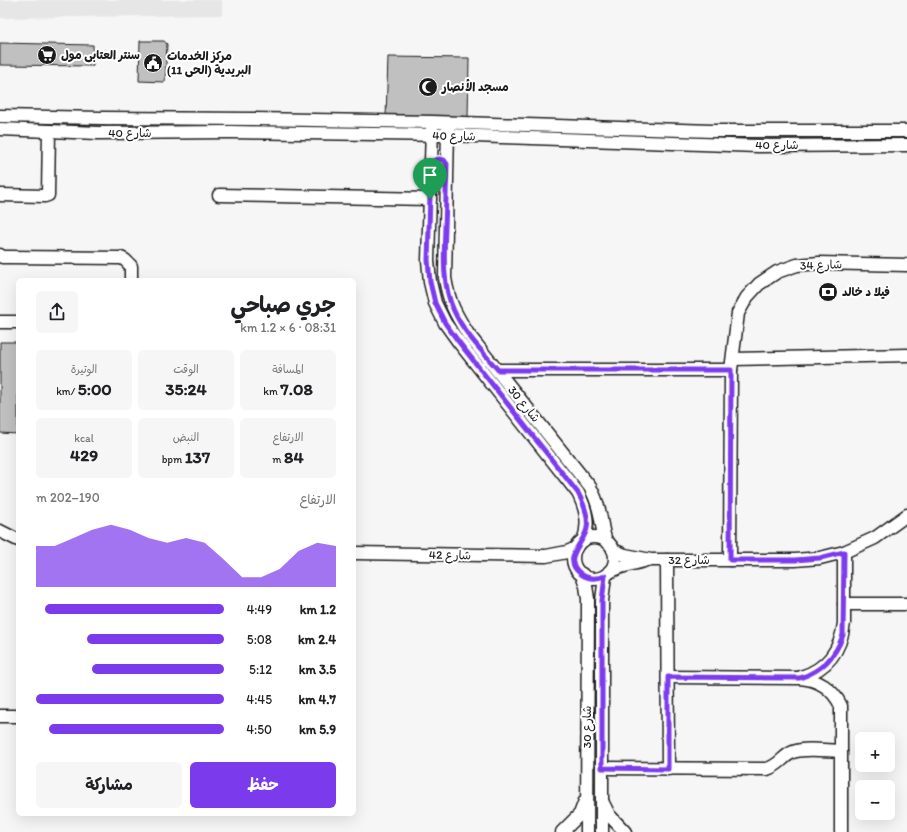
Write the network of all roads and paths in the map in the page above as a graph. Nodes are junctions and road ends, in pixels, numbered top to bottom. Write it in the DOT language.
graph roads {
  1 [pos="3,115"];
  2 [pos="433,122"];
  3 [pos="448,122"];
  4 [pos="0,129"];
  5 [pos="49,131"];
  6 [pos="907,131"];
  7 [pos="432,135"];
  8 [pos="448,135"];
  9 [pos="907,145"];
  10 [pos="431,163"];
  11 [pos="447,164"];
  12 [pos="219,195"];
  13 [pos="0,196"];
  14 [pos="430,199"];
  15 [pos="0,255"];
  16 [pos="907,265"];
  17 [pos="131,278"];
  18 [pos="0,322"];
  19 [pos="16,322"];
  20 [pos="907,355"];
  21 [pos="732,364"];
  22 [pos="498,370"];
  23 [pos="907,515"];
  24 [pos="0,531"];
  25 [pos="16,539"];
  26 [pos="579,544"];
  27 [pos="610,546"];
  28 [pos="844,552"];
  29 [pos="356,553"];
  30 [pos="546,556"];
  31 [pos="651,560"];
  32 [pos="667,560"];
  33 [pos="730,560"];
  34 [pos="578,571"];
  35 [pos="607,574"];
  36 [pos="844,604"];
  37 [pos="907,604"];
  38 [pos="668,677"];
  39 [pos="800,678"];
  40 [pos="0,716"];
  41 [pos="16,716"];
  42 [pos="841,751"];
  43 [pos="602,768"];
  44 [pos="668,769"];
  45 [pos="587,794"];
  46 [pos="602,798"];
  47 [pos="562,832"];
  48 [pos="587,832"];
  49 [pos="602,832"];
  50 [pos="625,832"];
  51 [pos="841,832"];
  1 -- 2 [label="street, شارع 40"];
  2 -- 3 [label="street, شارع 40"];
  2 -- 7 [label="street, شارع 30"];
  3 -- 6 [label="street, شارع 40"];
  3 -- 8 [label="street, شارع 30"];
  4 -- 5 [label="street, شارع 40"];
  5 -- 7 [label="street, شارع 40"];
  5 -- 13 [label="street"];
  7 -- 8 [label="street, شارع 40"];
  7 -- 10 [label="street, شارع 30"];
  8 -- 9 [label="street, شارع 40"];
  8 -- 11 [label="street, شارع 30"];
  10 -- 11 [label="street"];
  10 -- 14 [label="street, شارع 30"];
  11 -- 22 [label="street, شارع 30"];
  12 -- 14 [label="street"];
  14 -- 26 [label="street, شارع 30"];
  15 -- 17 [label="street"];
  16 -- 21 [label="street, شارع 34"];
  18 -- 19 [label="street"];
  20 -- 21 [label="street"];
  21 -- 22 [label="street"];
  21 -- 33 [label="street, شارع 34"];
  22 -- 27 [label="street, شارع 30"];
  23 -- 28 [label="street, شارع 32"];
  24 -- 25 [label="street"];
  26 -- 27 [label="street"];
  26 -- 30 [label="street, شارع 42"];
  26 -- 34 [label="street"];
  27 -- 31 [label="street, شارع 32"];
  27 -- 35 [label="street"];
  28 -- 33 [label="street, شارع 32"];
  28 -- 36 [label="street"];
  29 -- 30 [label="street, شارع 42"];
  30 -- 34 [label="street, شارع 42"];
  31 -- 32 [label="street, شارع 32"];
  31 -- 35 [label="street, شارع 32"];
  32 -- 33 [label="street, شارع 32"];
  32 -- 38 [label="street"];
  34 -- 35 [label="street"];
  34 -- 45 [label="street, شارع 30"];
  35 -- 43 [label="street, شارع 30"];
  36 -- 37 [label="street"];
  36 -- 39 [label="street"];
  38 -- 39 [label="street"];
  38 -- 44 [label="street"];
  39 -- 42 [label="street"];
  40 -- 41 [label="street"];
  42 -- 44 [label="street"];
  42 -- 51 [label="street"];
  43 -- 44 [label="street"];
  43 -- 46 [label="street, شارع 30"];
  45 -- 47 [label="street"];
  45 -- 48 [label="street, شارع 30"];
  46 -- 49 [label="street, شارع 30"];
  46 -- 50 [label="street"];
}
